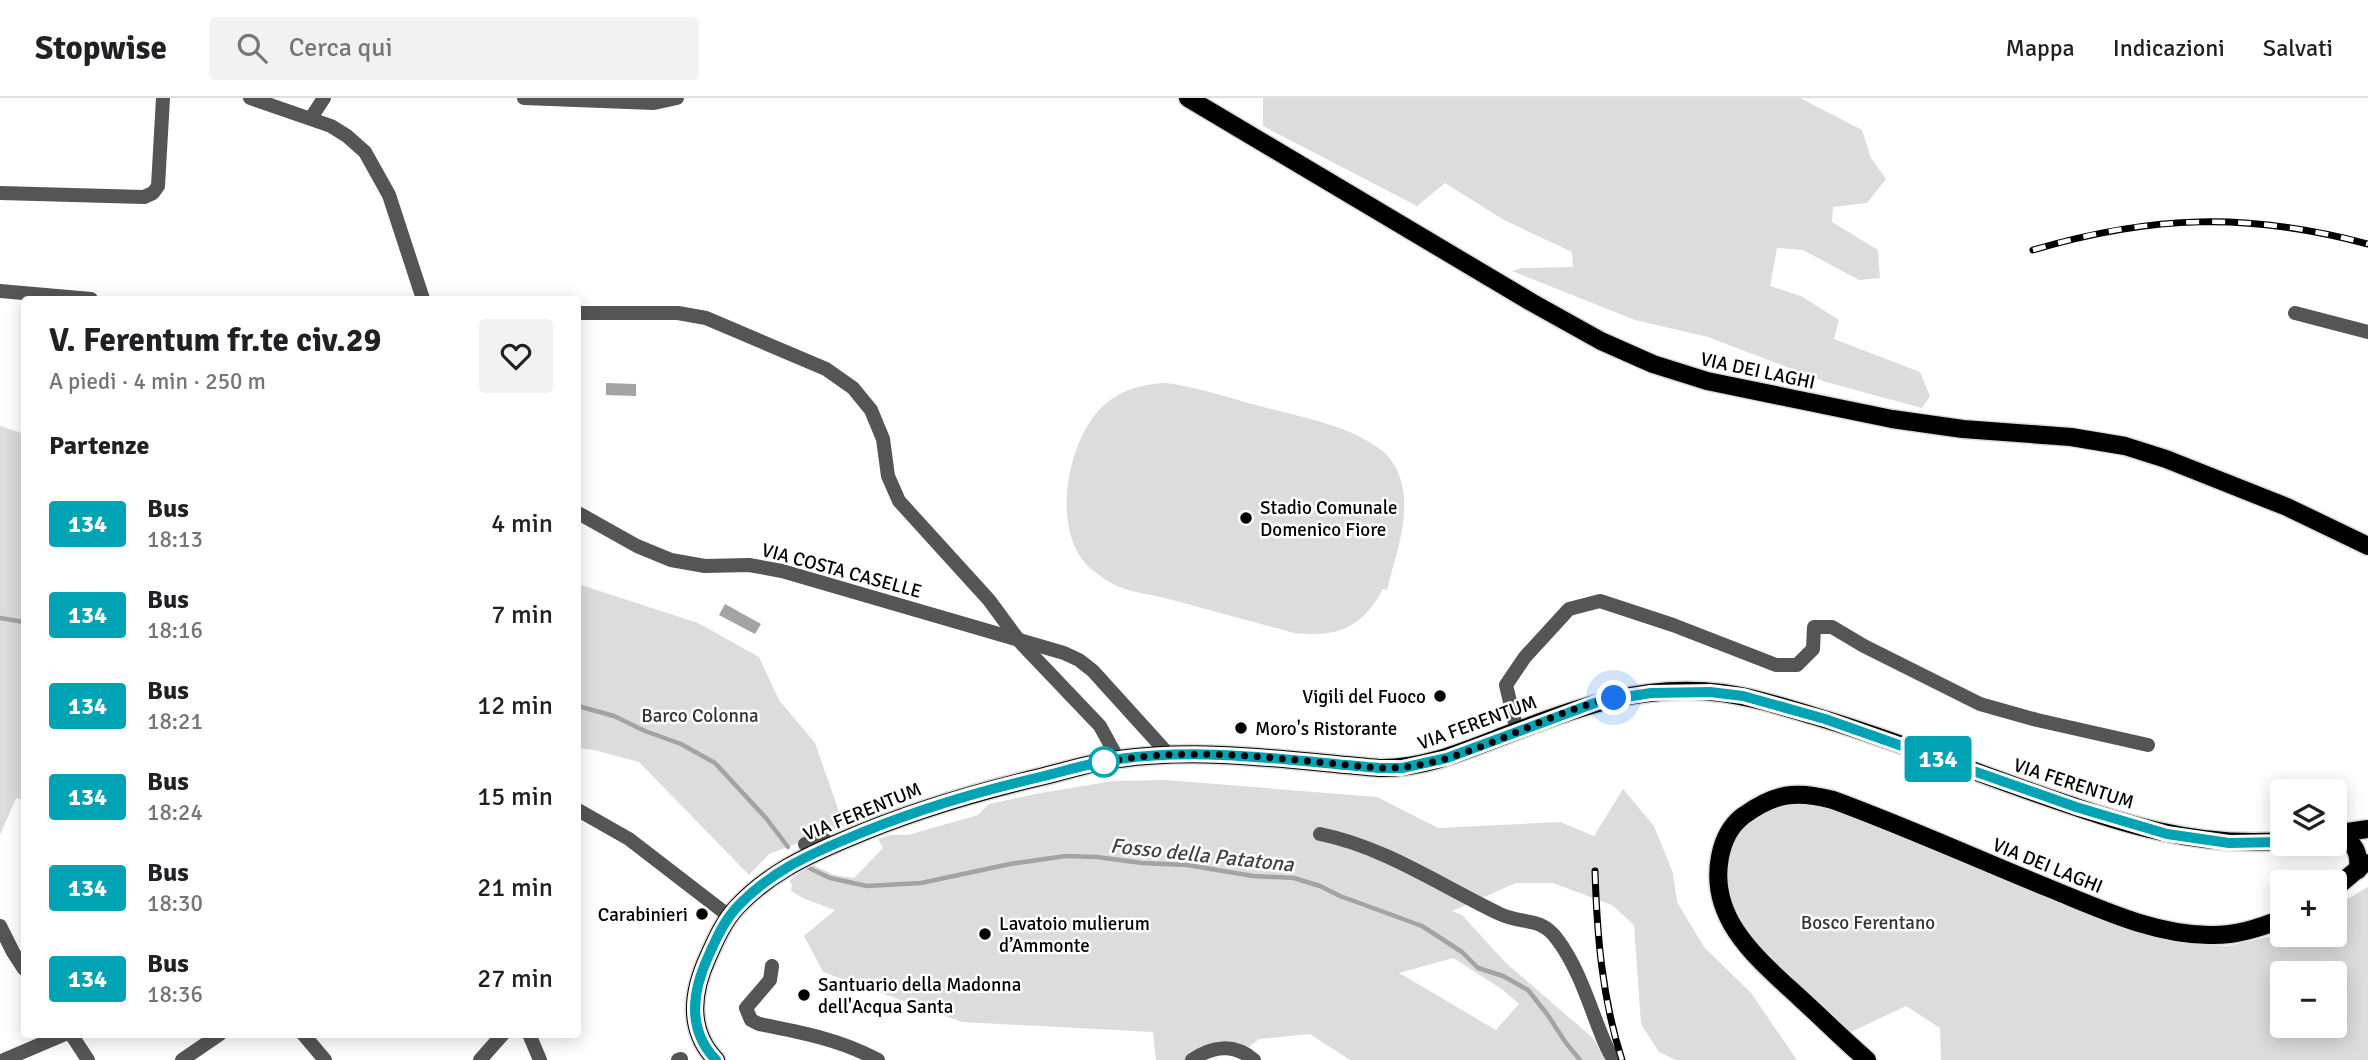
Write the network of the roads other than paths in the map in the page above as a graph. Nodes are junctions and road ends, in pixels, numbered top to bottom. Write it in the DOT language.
graph roads {
  1 [pos="163,98"];
  2 [pos="250,98"];
  3 [pos="324,98"];
  4 [pos="524,98"];
  5 [pos="677,98"];
  6 [pos="1188,98"];
  7 [pos="311,118"];
  8 [pos="0,193"];
  9 [pos="0,292"];
  10 [pos="52,296"];
  11 [pos="422,296"];
  12 [pos="581,313"];
  13 [pos="2295,313"];
  14 [pos="2368,332"];
  15 [pos="581,515"];
  16 [pos="2368,546"];
  17 [pos="1020,642"];
  18 [pos="1517,731"];
  19 [pos="2148,745"];
  20 [pos="1170,756"];
  21 [pos="1118,759"];
  22 [pos="581,812"];
  23 [pos="2366,829"];
  24 [pos="2347,833"];
  25 [pos="1320,834"];
  26 [pos="2347,840"];
  27 [pos="2270,842"];
  28 [pos="805,844"];
  29 [pos="830,846"];
  30 [pos="2364,870"];
  31 [pos="2347,881"];
  32 [pos="2347,884"];
  33 [pos="729,916"];
  34 [pos="2270,923"];
  35 [pos="0,926"];
  36 [pos="21,964"];
  37 [pos="772,966"];
  38 [pos="56,1038"];
  39 [pos="74,1038"];
  40 [pos="214,1038"];
  41 [pos="306,1038"];
  42 [pos="499,1038"];
  43 [pos="531,1038"];
  44 [pos="4,1060"];
  45 [pos="88,1060"];
  46 [pos="182,1060"];
  47 [pos="325,1060"];
  48 [pos="480,1060"];
  49 [pos="540,1060"];
  50 [pos="716,1060"];
  51 [pos="878,1060"];
  52 [pos="1192,1060"];
  53 [pos="1254,1060"];
  54 [pos="1614,1060"];
  55 [pos="1867,1060"];
  1 -- 8 [label="street"];
  2 -- 7 [label="street"];
  3 -- 7 [label="street"];
  4 -- 5 [label="street"];
  6 -- 16 [label="main road, VIA DEI LAGHI"];
  7 -- 11 [label="street"];
  9 -- 10 [label="street"];
  12 -- 17 [label="street"];
  13 -- 14 [label="street"];
  15 -- 17 [label="street, VIA COSTA CASELLE"];
  17 -- 20 [label="street, VIA COSTA CASELLE"];
  17 -- 21 [label="street"];
  18 -- 19 [label="street"];
  18 -- 20 [label="main road, VIA FERENTUM"];
  18 -- 27 [label="main road, VIA FERENTUM"];
  20 -- 21 [label="main road, VIA FERENTUM"];
  21 -- 29 [label="main road, VIA FERENTUM"];
  22 -- 33 [label="street"];
  23 -- 24 [label="main road"];
  25 -- 54 [label="street"];
  26 -- 30 [label="main road"];
  28 -- 29 [label="street"];
  29 -- 33 [label="main road, VIA FERENTUM"];
  30 -- 31 [label="main road"];
  30 -- 32 [label="main road"];
  33 -- 50 [label="main road, VIA FERENTUM"];
  34 -- 55 [label="main road, VIA DEI LAGHI"];
  35 -- 36 [label="street"];
  37 -- 51 [label="street"];
  38 -- 44 [label="street"];
  39 -- 45 [label="street"];
  40 -- 46 [label="street"];
  41 -- 47 [label="street"];
  42 -- 48 [label="street"];
  43 -- 49 [label="street"];
  52 -- 53 [label="street"];
}
